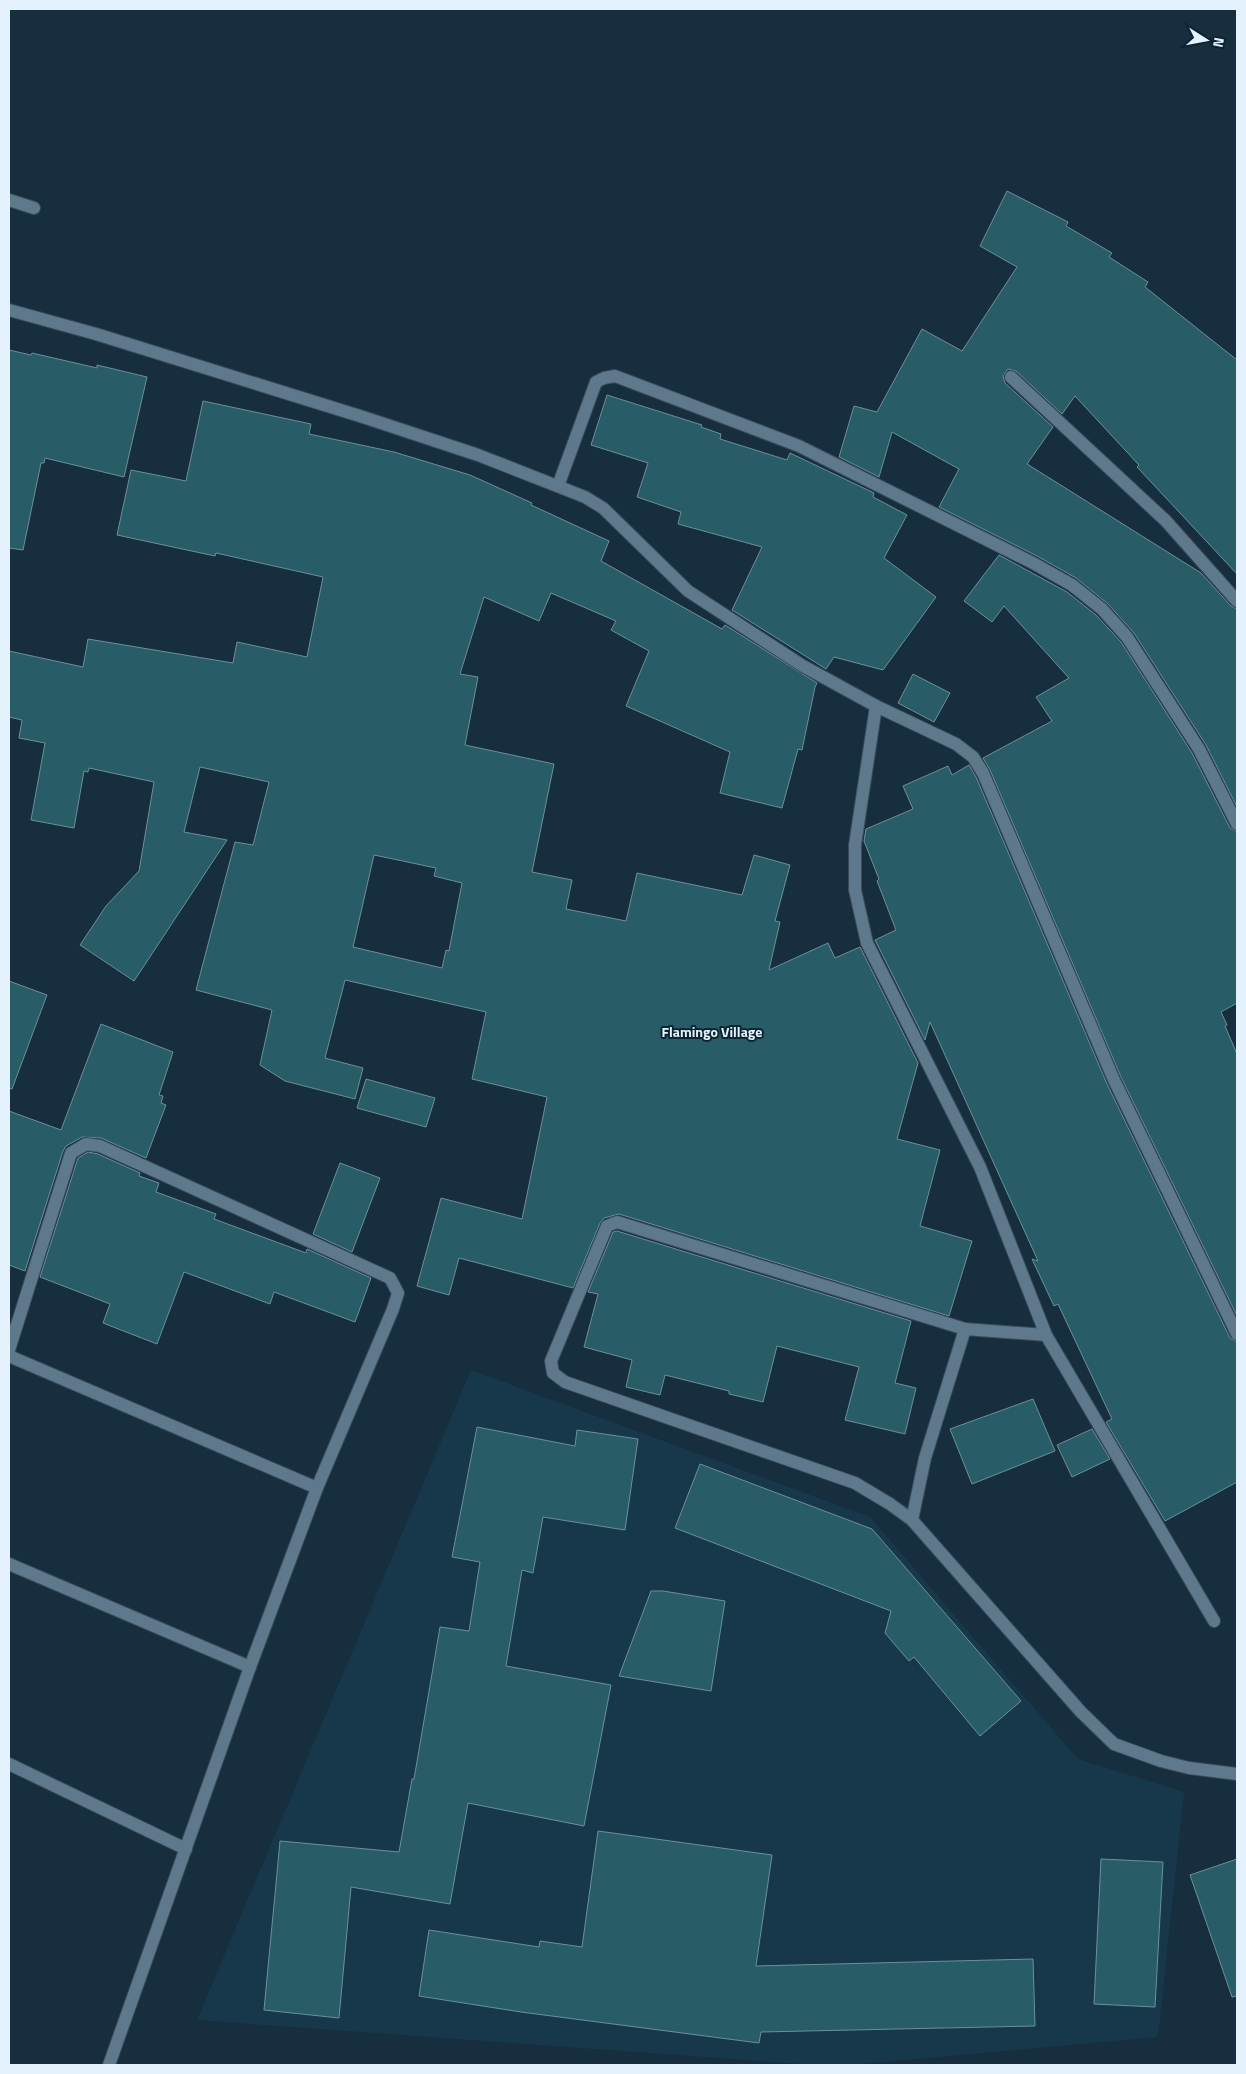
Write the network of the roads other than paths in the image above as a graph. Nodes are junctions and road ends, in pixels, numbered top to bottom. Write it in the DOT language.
graph roads {
  1 [pos="9,200"];
  2 [pos="34,208"];
  3 [pos="9,310"];
  4 [pos="1011,377"];
  5 [pos="558,486"];
  6 [pos="1237,601"];
  7 [pos="876,706"];
  8 [pos="1237,824"];
  9 [pos="965,1329"];
  10 [pos="1237,1334"];
  11 [pos="1046,1335"];
  12 [pos="9,1350"];
  13 [pos="9,1356"];
  14 [pos="318,1488"];
  15 [pos="912,1520"];
  16 [pos="9,1564"];
  17 [pos="1214,1621"];
  18 [pos="250,1667"];
  19 [pos="9,1764"];
  20 [pos="1237,1774"];
  21 [pos="186,1849"];
  22 [pos="109,2065"];
  1 -- 2 [label="street"];
  3 -- 5 [label="street"];
  4 -- 6 [label="street"];
  5 -- 7 [label="street"];
  5 -- 8 [label="street"];
  7 -- 10 [label="street"];
  7 -- 11 [label="street"];
  9 -- 11 [label="street"];
  9 -- 15 [label="street"];
  9 -- 15 [label="street"];
  11 -- 17 [label="street"];
  12 -- 14 [label="street"];
  13 -- 14 [label="street"];
  14 -- 18 [label="street"];
  15 -- 20 [label="street"];
  16 -- 18 [label="street"];
  18 -- 21 [label="street"];
  19 -- 21 [label="street"];
  21 -- 22 [label="street"];
}
